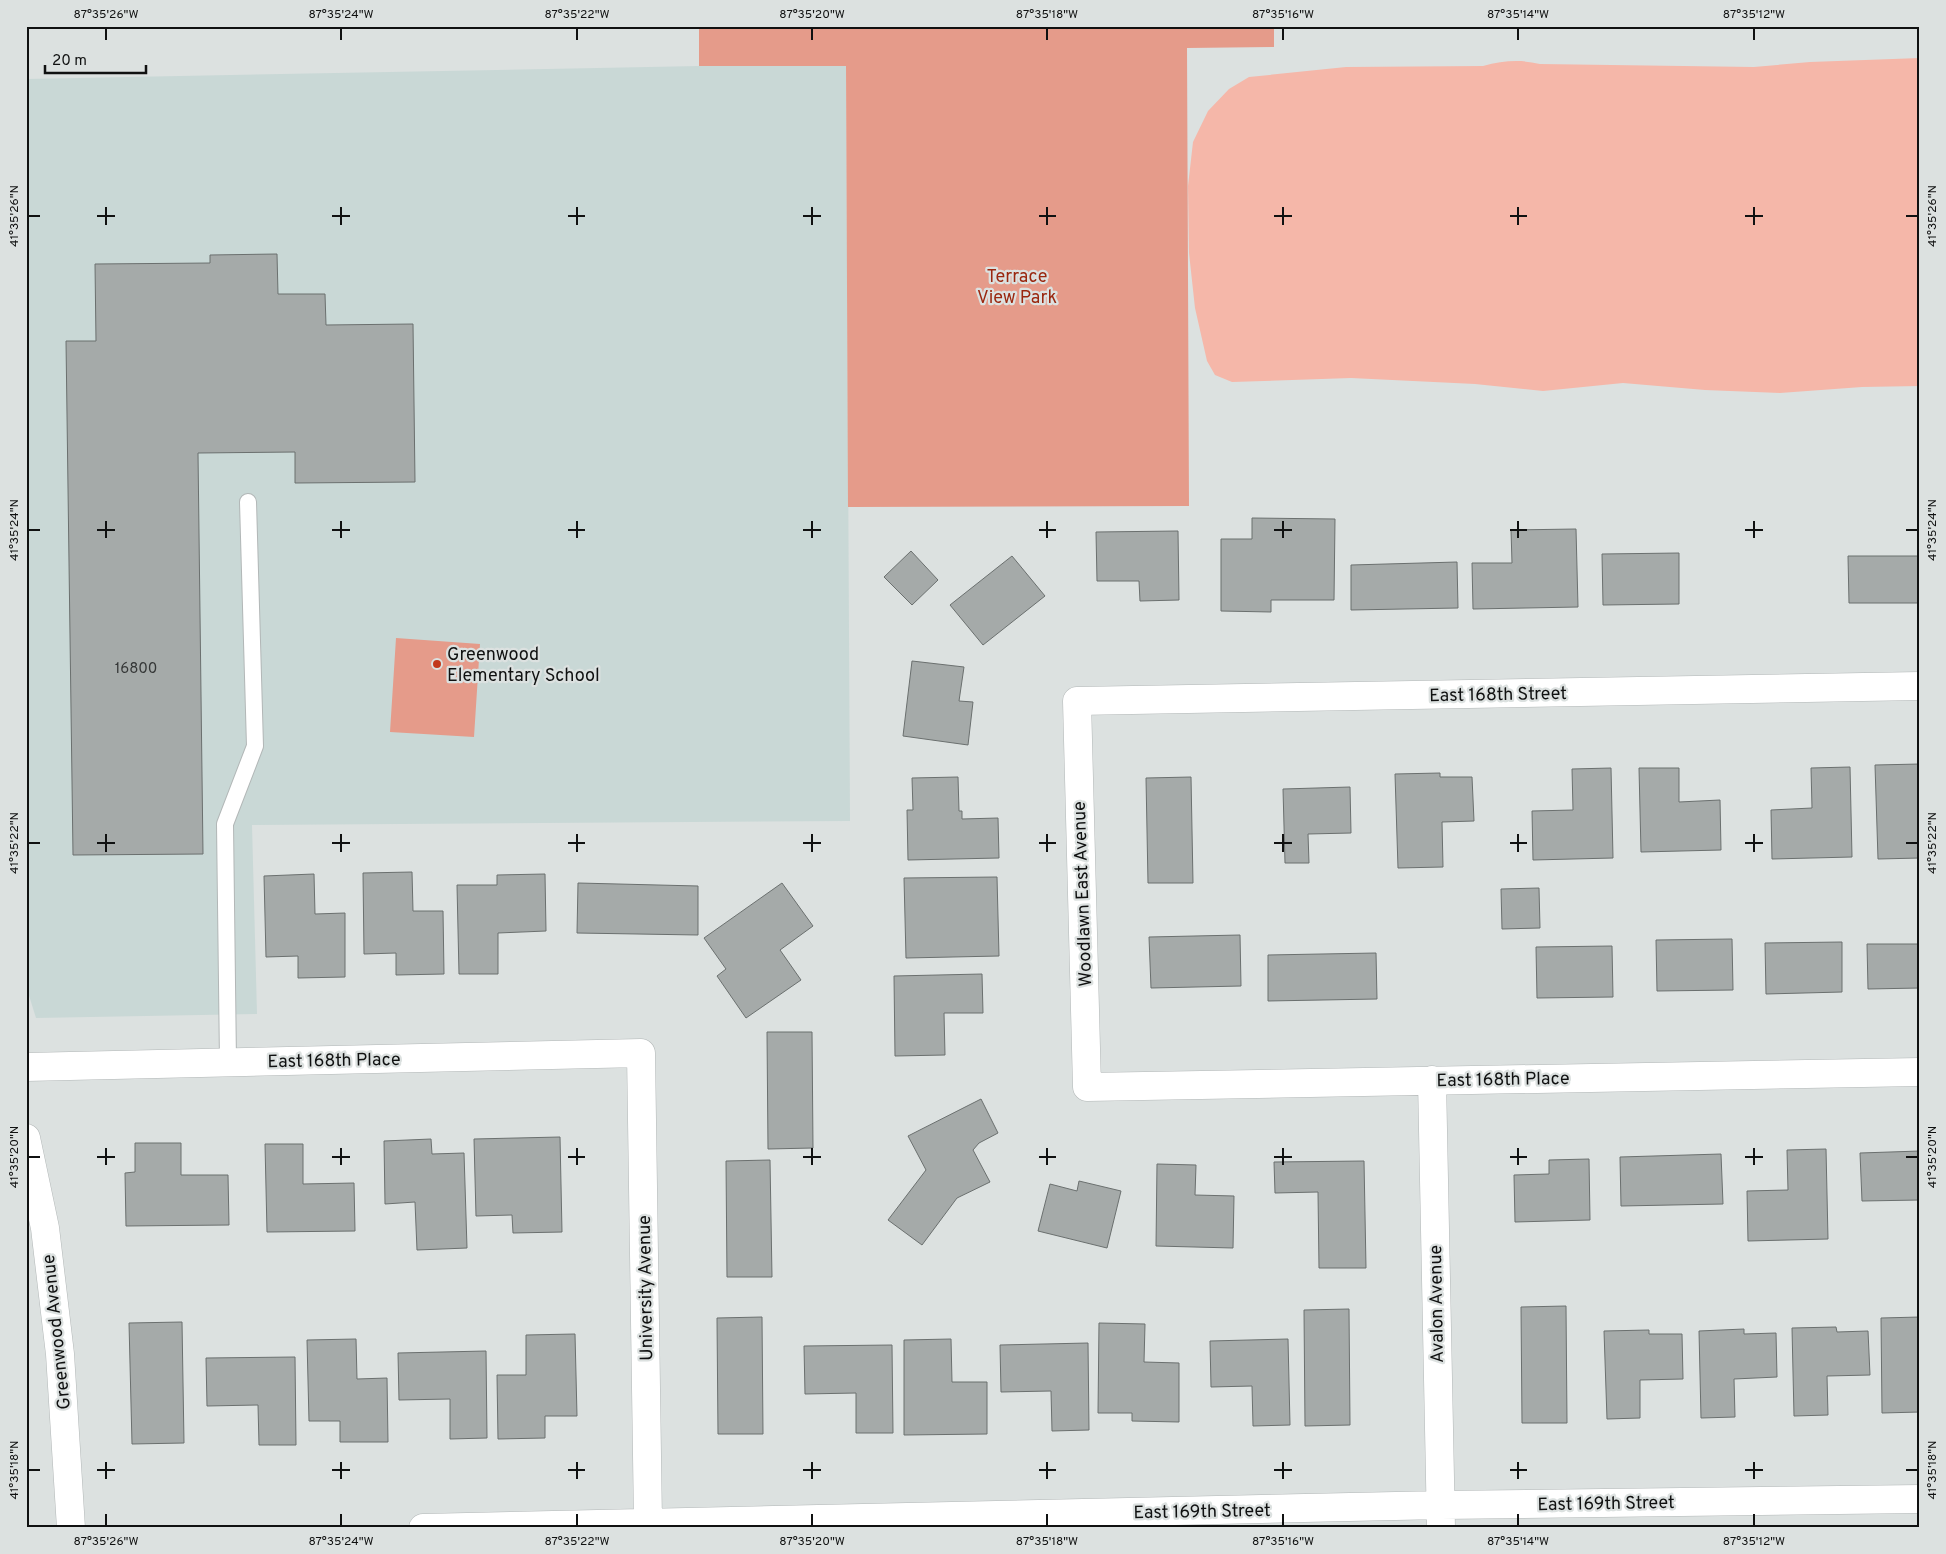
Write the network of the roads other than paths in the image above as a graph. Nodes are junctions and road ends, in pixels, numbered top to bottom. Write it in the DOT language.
graph roads {
  1 [pos="248,502"];
  2 [pos="1920,686"];
  3 [pos="1077,701"];
  4 [pos="641,1053"];
  5 [pos="228,1062"];
  6 [pos="26,1067"];
  7 [pos="1920,1072"];
  8 [pos="1432,1080"];
  9 [pos="1087,1087"];
  10 [pos="26,1138"];
  11 [pos="1920,1499"];
  12 [pos="1441,1516"];
  13 [pos="648,1522"];
  14 [pos="968,1522"];
  15 [pos="535,1527"];
  16 [pos="71,1528"];
  17 [pos="423,1528"];
  1 -- 5 [label="lane"];
  2 -- 3 [label="street, East 168th Street"];
  3 -- 9 [label="street, Woodlawn East Avenue"];
  4 -- 5 [label="street, East 168th Place"];
  4 -- 13 [label="street, University Avenue"];
  5 -- 6 [label="street, East 168th Place"];
  7 -- 8 [label="street, East 168th Place"];
  8 -- 9 [label="street, East 168th Place"];
  8 -- 12 [label="street, Avalon Avenue"];
  10 -- 16 [label="street, Greenwood Avenue"];
  11 -- 12 [label="street, East 169th Street"];
  12 -- 14 [label="street, East 169th Street"];
  13 -- 14 [label="street, East 169th Street"];
  13 -- 15 [label="street, East 169th Street"];
  15 -- 17 [label="street, East 169th Street"];
}
